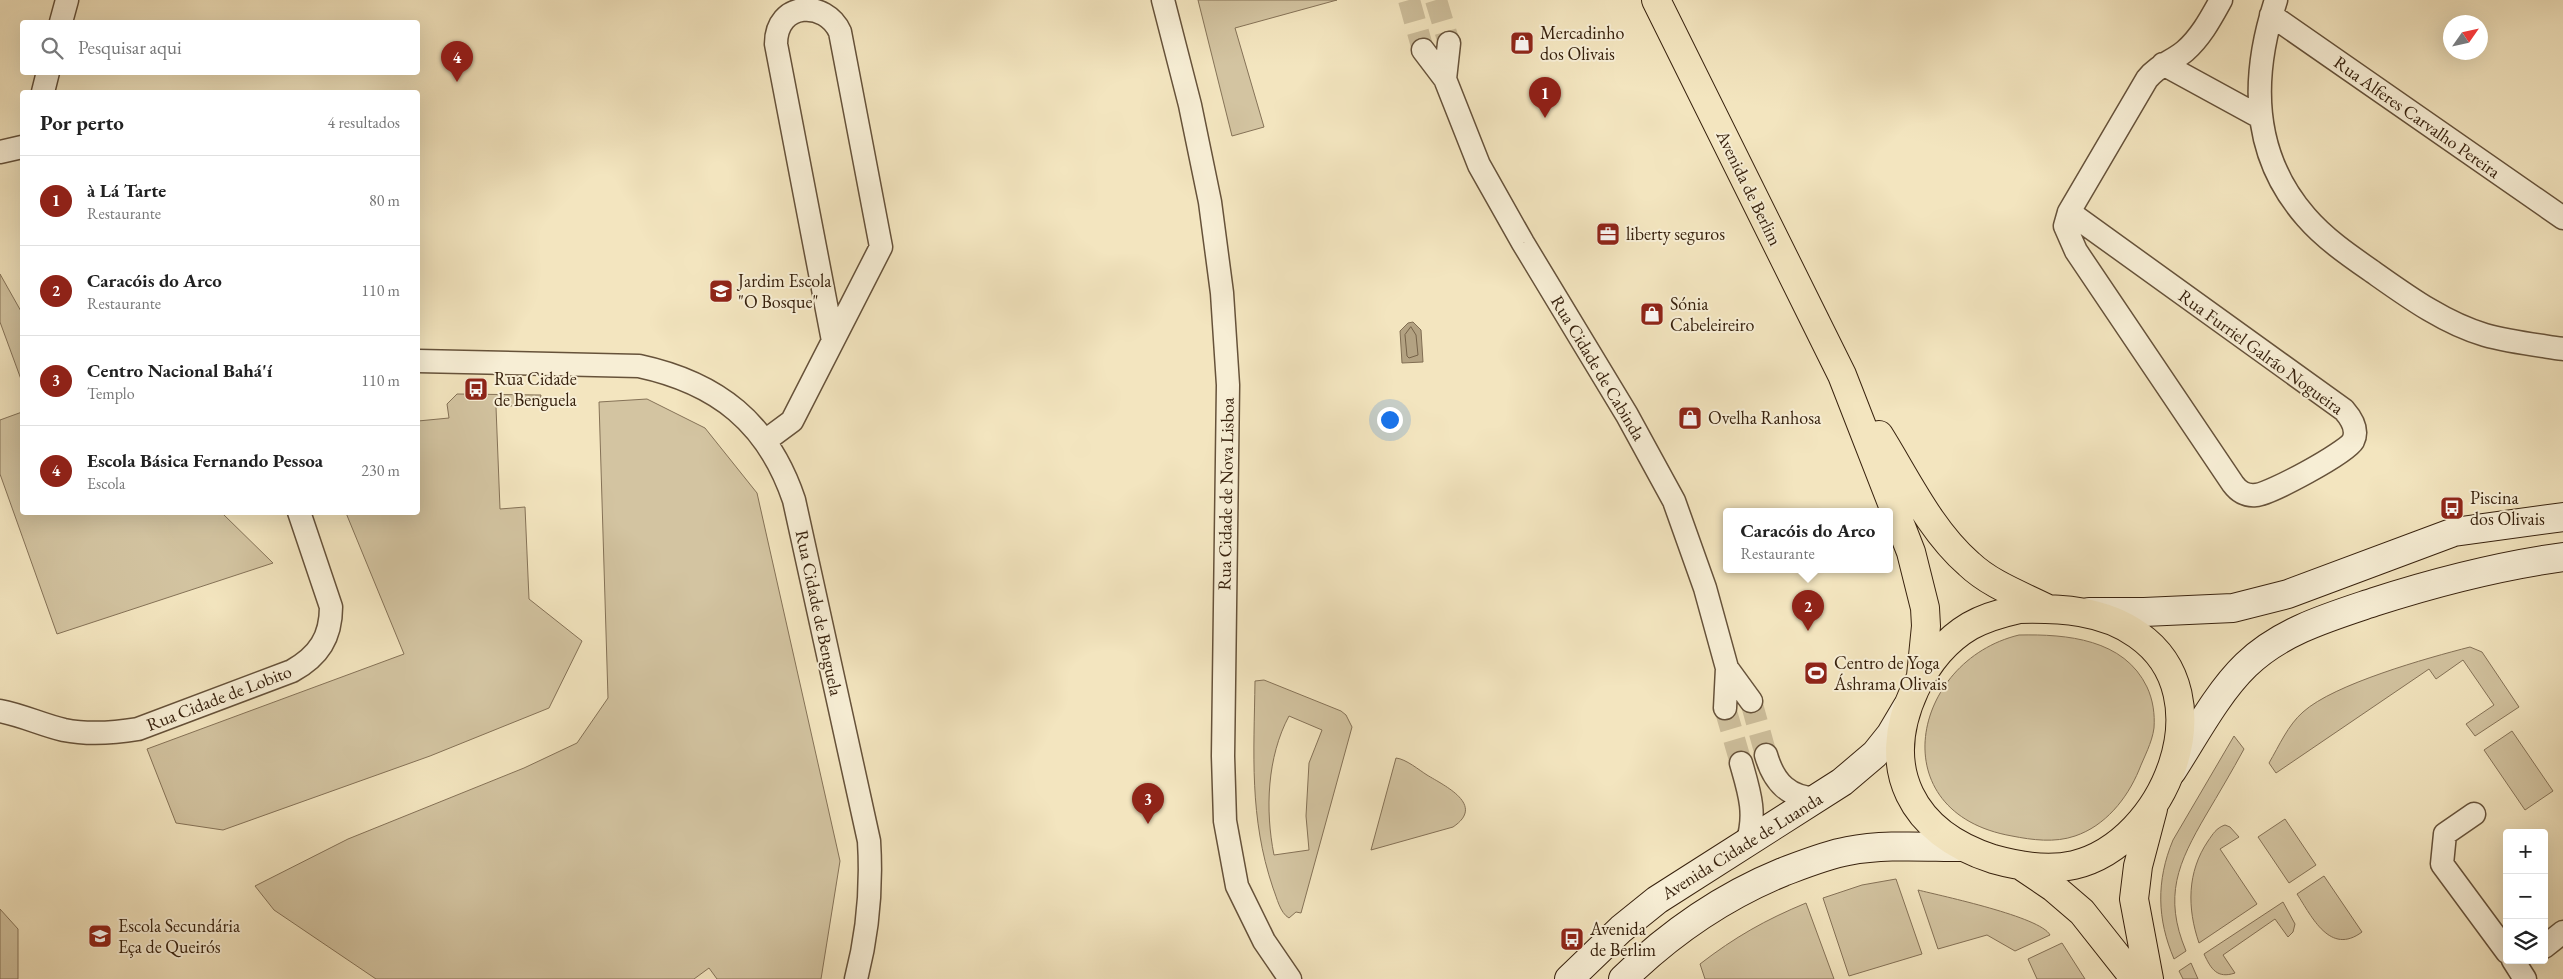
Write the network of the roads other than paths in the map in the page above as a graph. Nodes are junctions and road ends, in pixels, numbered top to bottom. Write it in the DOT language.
graph roads {
  1 [pos="67,0"];
  2 [pos="1163,0"];
  3 [pos="1656,0"];
  4 [pos="2221,0"];
  5 [pos="2273,8"];
  6 [pos="62,20"];
  7 [pos="1448,43"];
  8 [pos="1423,50"];
  9 [pos="2163,64"];
  10 [pos="47,75"];
  11 [pos="1445,79"];
  12 [pos="44,90"];
  13 [pos="2260,117"];
  14 [pos="20,147"];
  15 [pos="0,152"];
  16 [pos="2069,212"];
  17 [pos="2563,218"];
  18 [pos="833,341"];
  19 [pos="2563,349"];
  20 [pos="420,361"];
  21 [pos="1842,375"];
  22 [pos="765,441"];
  23 [pos="299,515"];
  24 [pos="2563,517"];
  25 [pos="2563,557"];
  26 [pos="2047,608"];
  27 [pos="2077,612"];
  28 [pos="1727,668"];
  29 [pos="1921,677"];
  30 [pos="1750,701"];
  31 [pos="1907,707"];
  32 [pos="1725,708"];
  33 [pos="0,710"];
  34 [pos="1766,756"];
  35 [pos="1741,763"];
  36 [pos="2170,774"];
  37 [pos="1818,799"];
  38 [pos="2154,803"];
  39 [pos="2474,814"];
  40 [pos="1747,842"];
  41 [pos="1962,847"];
  42 [pos="2020,866"];
  43 [pos="2563,932"];
  44 [pos="2503,943"];
  45 [pos="2548,944"];
  46 [pos="856,979"];
  47 [pos="1290,979"];
  48 [pos="1569,979"];
  49 [pos="1623,979"];
  50 [pos="2136,979"];
  51 [pos="2149,979"];
  1 -- 6 [label="street"];
  2 -- 47 [label="street, Rua Cidade de Nova Lisboa"];
  3 -- 21 [label="main road, Avenida de Berlim"];
  4 -- 9 [label="street"];
  5 -- 13 [label="street"];
  5 -- 17 [label="street, Rua Alferes Carvalho Pereira"];
  7 -- 11 [label="street, Rua Cidade de Cabinda"];
  8 -- 11 [label="street, Rua Cidade de Cabinda"];
  9 -- 13 [label="street"];
  9 -- 16 [label="street"];
  10 -- 12 [label="street"];
  11 -- 28 [label="street, Rua Cidade de Cabinda"];
  13 -- 19 [label="street"];
  14 -- 15 [label="street"];
  16 -- 16 [label="street, Rua Furriel Galrão Nogueira"];
  18 -- 18 [label="street"];
  18 -- 22 [label="street"];
  20 -- 22 [label="street, Rua Cidade de Benguela"];
  21 -- 26 [label="main road, Avenida de Berlim"];
  21 -- 29 [label="main road, Avenida de Berlim"];
  22 -- 46 [label="street, Rua Cidade de Benguela"];
  23 -- 33 [label="street, Rua Cidade de Lobito"];
  24 -- 27 [label="main road"];
  25 -- 36 [label="main road"];
  26 -- 27 [label="main road"];
  26 -- 29 [label="main road"];
  27 -- 36 [label="main road"];
  28 -- 30 [label="street, Rua Cidade de Cabinda"];
  28 -- 32 [label="street, Rua Cidade de Cabinda"];
  29 -- 31 [label="main road"];
  31 -- 37 [label="main road, Avenida Cidade de Luanda"];
  31 -- 41 [label="main road"];
  34 -- 37 [label="street"];
  35 -- 40 [label="street"];
  36 -- 38 [label="main road"];
  37 -- 40 [label="main road, Avenida Cidade de Luanda"];
  38 -- 42 [label="main road"];
  38 -- 51 [label="main road"];
  39 -- 44 [label="street"];
  40 -- 48 [label="main road, Avenida Cidade de Luanda"];
  41 -- 42 [label="main road"];
  41 -- 49 [label="main road, Avenida Cidade de Luanda"];
  42 -- 50 [label="main road"];
  43 -- 45 [label="street"];
}
